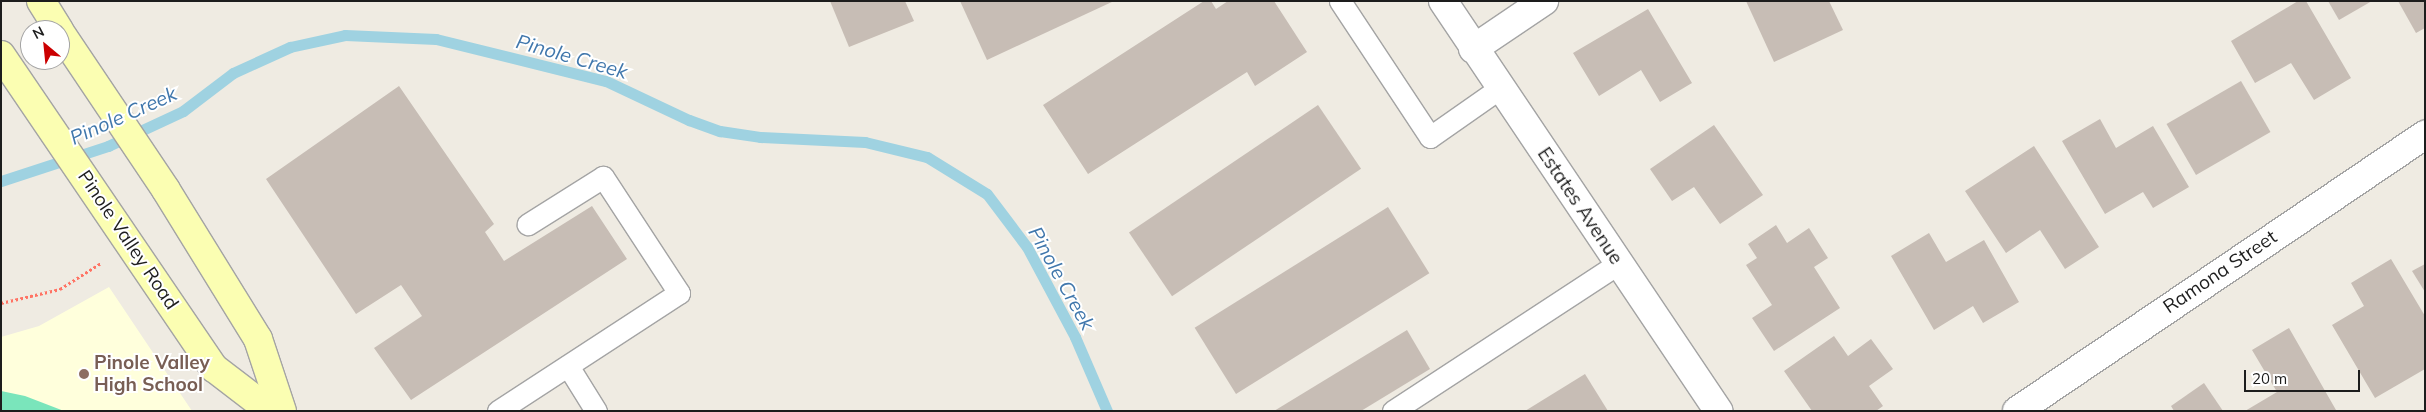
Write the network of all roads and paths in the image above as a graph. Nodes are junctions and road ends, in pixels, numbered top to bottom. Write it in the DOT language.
graph roads {
  1 [pos="41,1"];
  2 [pos="1340,1"];
  3 [pos="1443,1"];
  4 [pos="1544,1"];
  5 [pos="52,20"];
  6 [pos="70,49"];
  7 [pos="1474,49"];
  8 [pos="1,55"];
  9 [pos="1500,88"];
  10 [pos="2425,135"];
  11 [pos="528,224"];
  12 [pos="1619,263"];
  13 [pos="568,366"];
  14 [pos="270,411"];
  15 [pos="282,411"];
  16 [pos="498,411"];
  17 [pos="596,411"];
  18 [pos="1393,411"];
  19 [pos="1718,411"];
  20 [pos="2017,411"];
  1 -- 5 [label="main road"];
  2 -- 9 [label="lane"];
  3 -- 7 [label="street, Estates Avenue"];
  4 -- 7 [label="street"];
  6 -- 15 [label="main road"];
  7 -- 9 [label="street, Estates Avenue"];
  8 -- 14 [label="main road, Pinole Valley Road"];
  9 -- 12 [label="street, Estates Avenue"];
  10 -- 20 [label="street, Ramona Street"];
  11 -- 13 [label="lane"];
  12 -- 18 [label="lane"];
  12 -- 19 [label="street, Estates Avenue"];
  13 -- 16 [label="lane"];
  13 -- 17 [label="lane"];
}
